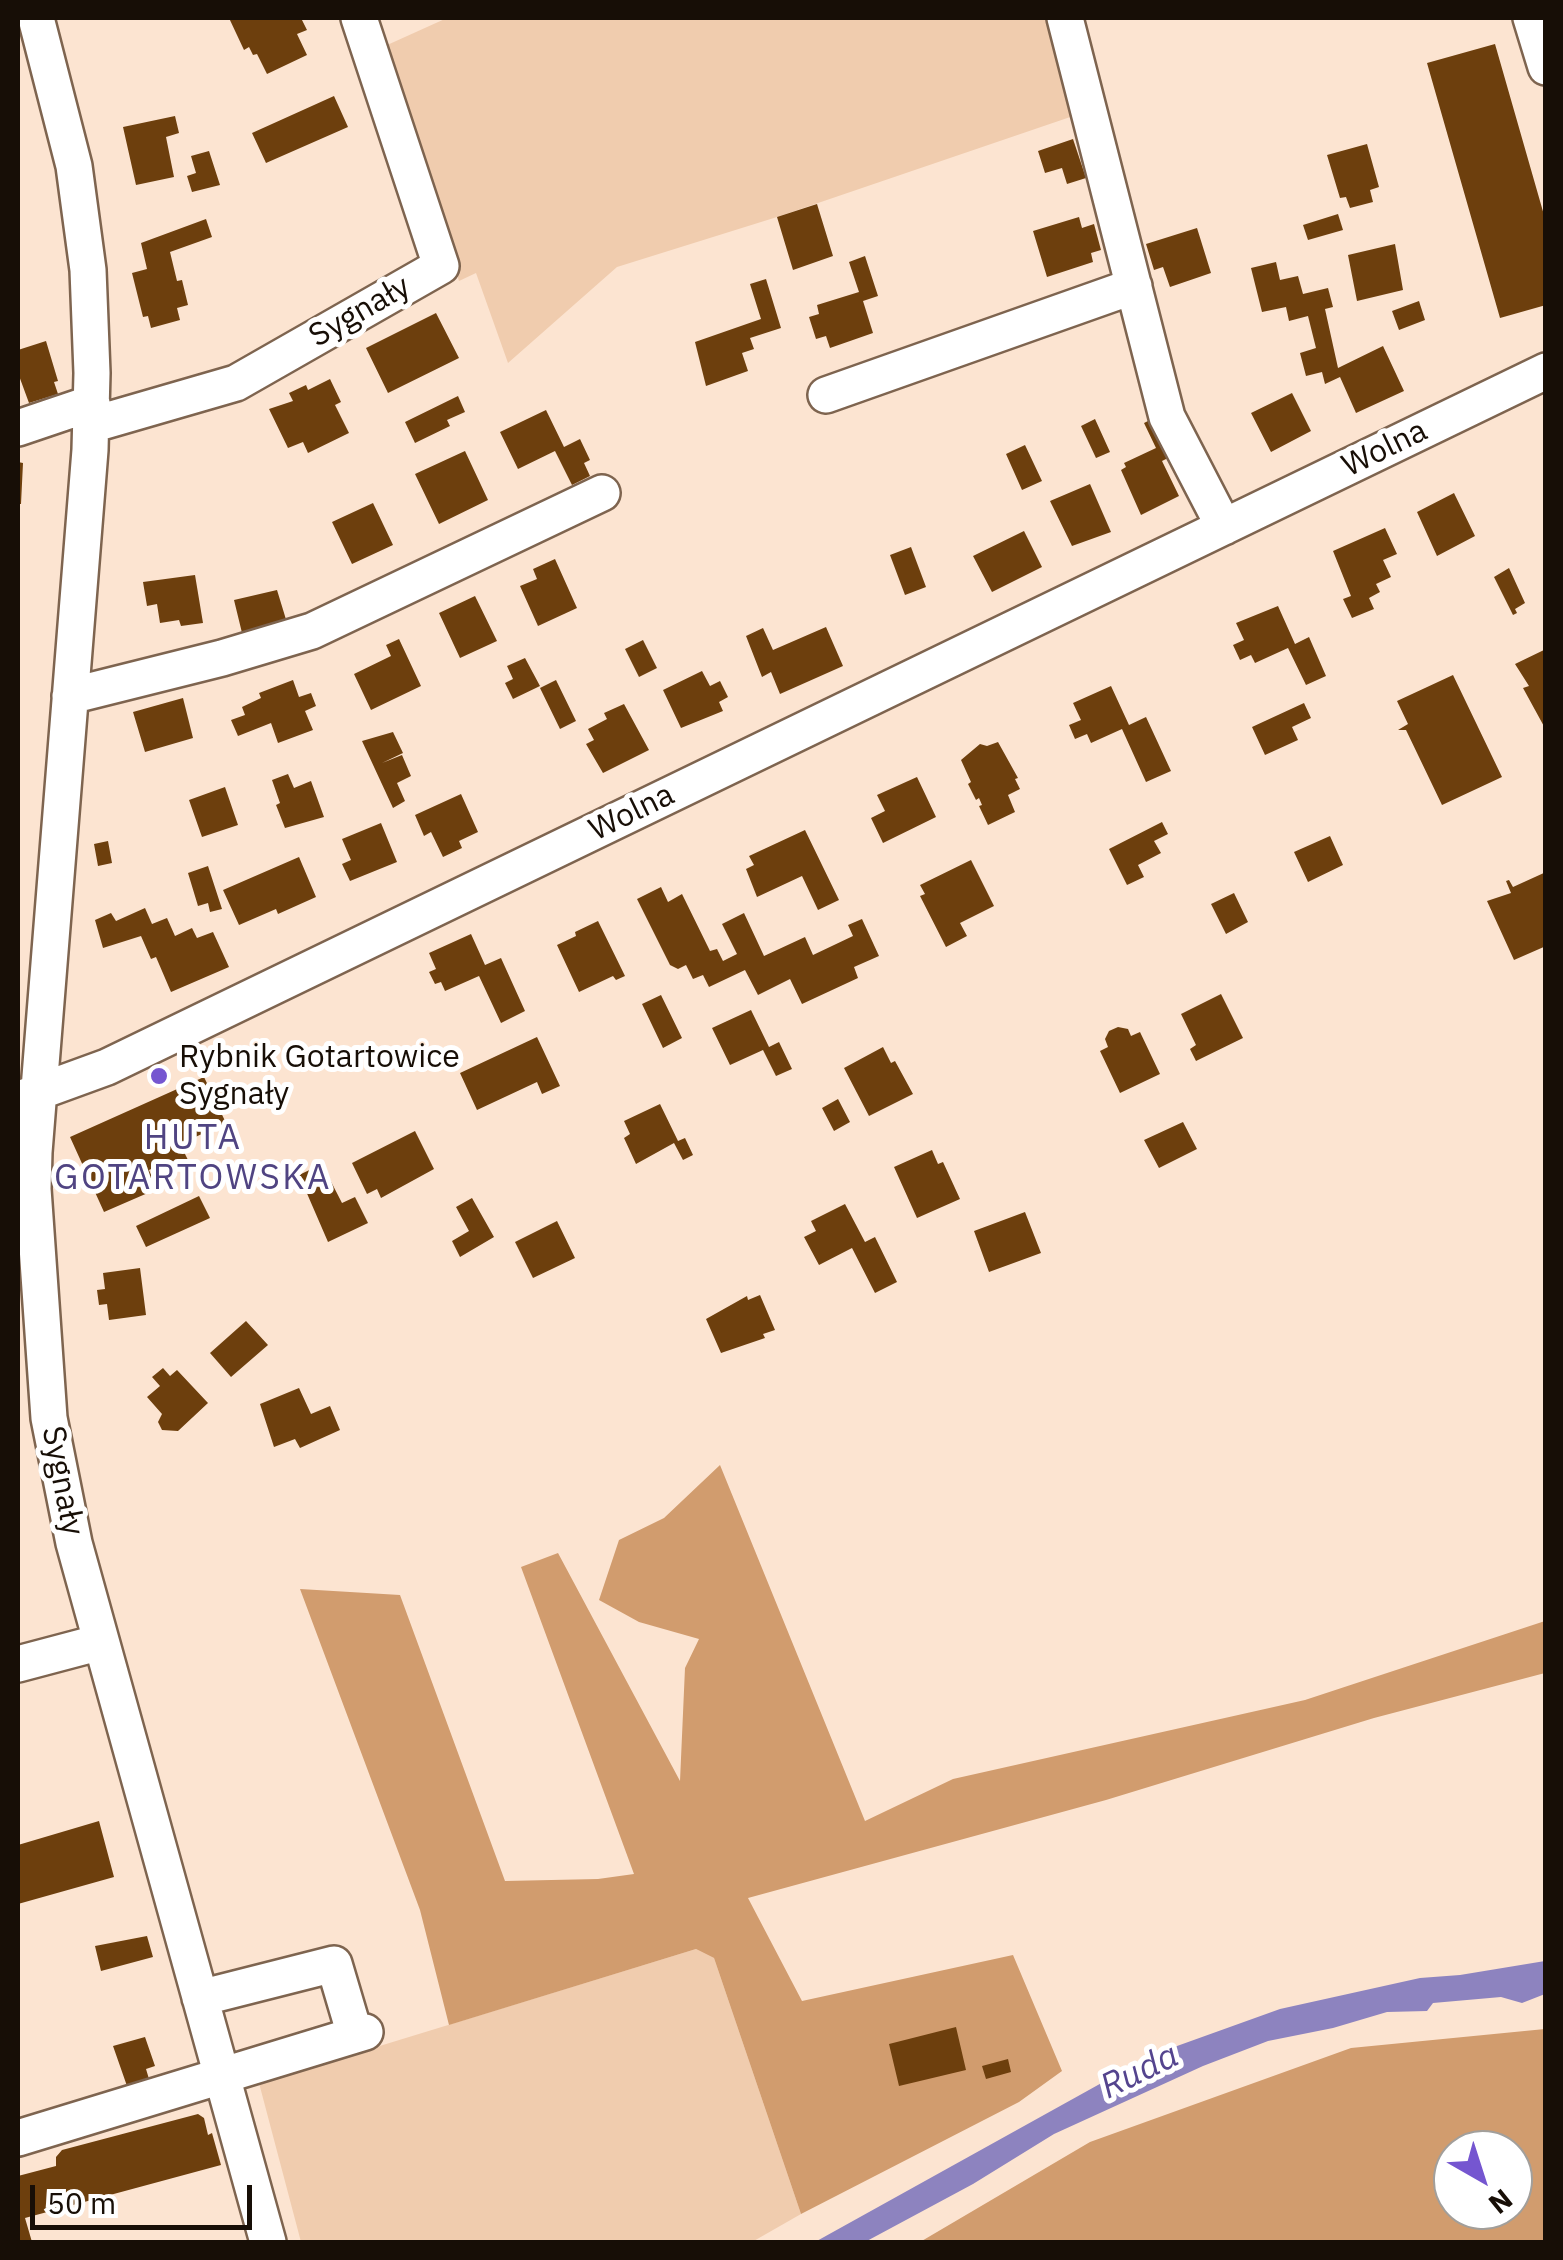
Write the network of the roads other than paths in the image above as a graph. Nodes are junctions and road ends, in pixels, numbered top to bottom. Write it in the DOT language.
graph roads {
  1 [pos="36,18"];
  2 [pos="359,18"];
  3 [pos="1065,18"];
  4 [pos="1530,18"];
  5 [pos="1546,67"];
  6 [pos="1134,286"];
  7 [pos="1546,371"];
  8 [pos="826,395"];
  9 [pos="91,414"];
  10 [pos="18,428"];
  11 [pos="602,493"];
  12 [pos="1224,527"];
  13 [pos="70,696"];
  14 [pos="28,1096"];
  15 [pos="101,1642"];
  16 [pos="18,1664"];
  17 [pos="200,1998"];
  18 [pos="222,2077"];
  19 [pos="18,2138"];
  20 [pos="268,2242"];
  1 -- 9 [label="street, Sygnały"];
  2 -- 9 [label="street, Sygnały"];
  3 -- 6 [label="street"];
  4 -- 5 [label="street"];
  6 -- 8 [label="street"];
  6 -- 12 [label="street"];
  7 -- 12 [label="street, Wolna"];
  9 -- 10 [label="street"];
  9 -- 13 [label="street, Sygnały"];
  11 -- 13 [label="street"];
  12 -- 14 [label="street, Wolna"];
  13 -- 14 [label="street, Sygnały"];
  14 -- 15 [label="street, Sygnały"];
  15 -- 16 [label="street"];
  15 -- 17 [label="street, Sygnały"];
  17 -- 18 [label="street, Sygnały"];
  17 -- 18 [label="street"];
  18 -- 19 [label="street"];
  18 -- 20 [label="street, Sygnały"];
}
